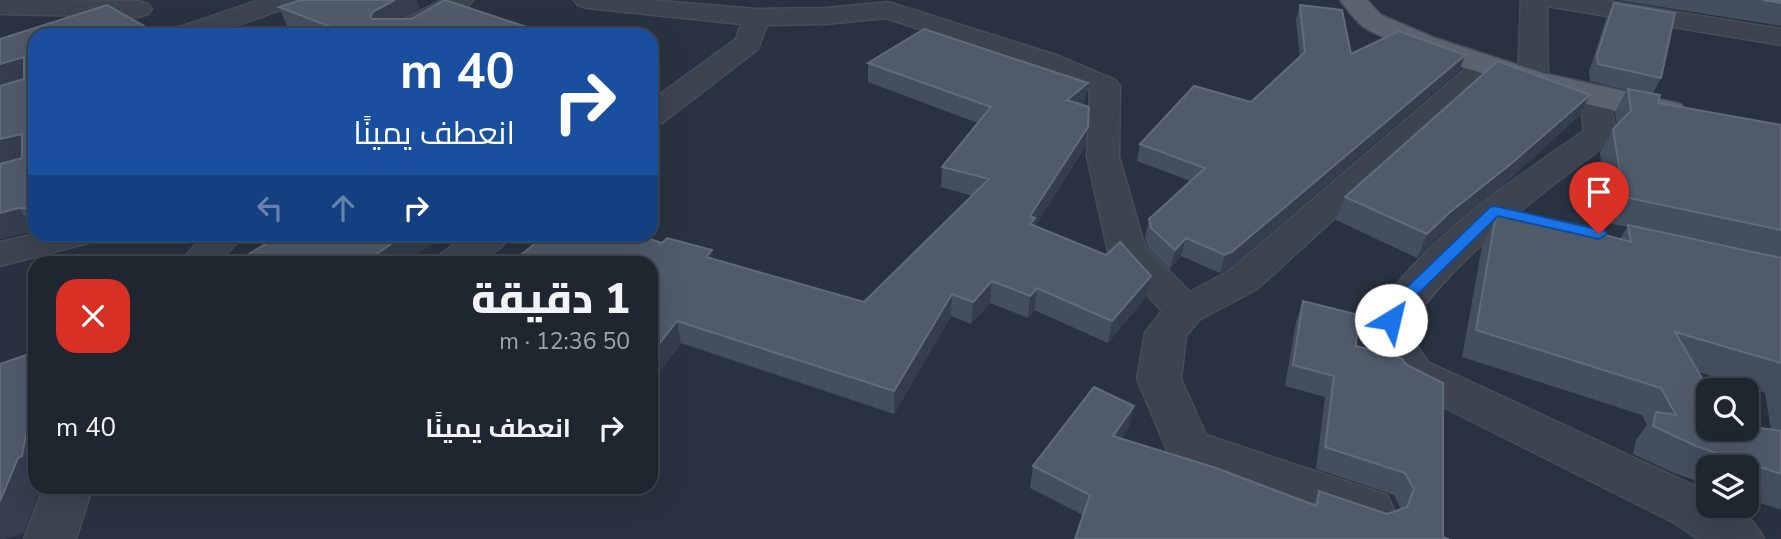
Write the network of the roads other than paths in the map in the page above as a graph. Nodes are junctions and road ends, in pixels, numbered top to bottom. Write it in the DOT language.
graph roads {
  1 [pos="285,0"];
  2 [pos="460,0"];
  3 [pos="484,0"];
  4 [pos="587,0"];
  5 [pos="1353,0"];
  6 [pos="1534,0"];
  7 [pos="1556,0"];
  8 [pos="0,6"];
  9 [pos="756,17"];
  10 [pos="74,28"];
  11 [pos="204,28"];
  12 [pos="411,28"];
  13 [pos="438,28"];
  14 [pos="1781,37"];
  15 [pos="1487,65"];
  16 [pos="1533,79"];
  17 [pos="658,111"];
  18 [pos="1699,117"];
  19 [pos="1495,211"];
  20 [pos="1536,220"];
  21 [pos="47,242"];
  22 [pos="218,242"];
  23 [pos="483,242"];
  24 [pos="0,254"];
  25 [pos="205,256"];
  26 [pos="463,256"];
  27 [pos="1185,312"];
  28 [pos="66,494"];
  29 [pos="1375,512"];
  30 [pos="50,539"];
  31 [pos="1738,539"];
  1 -- 11 [label="street"];
  2 -- 12 [label="street"];
  3 -- 13 [label="street"];
  4 -- 9 [label="street"];
  5 -- 15 [label="main road"];
  6 -- 16 [label="street"];
  7 -- 14 [label="street"];
  8 -- 10 [label="street"];
  9 -- 17 [label="street"];
  9 -- 27 [label="street"];
  15 -- 16 [label="main road"];
  15 -- 27 [label="street"];
  16 -- 18 [label="main road"];
  16 -- 19 [label="street"];
  19 -- 20 [label="street"];
  19 -- 31 [label="street"];
  21 -- 24 [label="street"];
  22 -- 25 [label="street"];
  23 -- 26 [label="street"];
  27 -- 29 [label="street"];
  28 -- 30 [label="street"];
}
